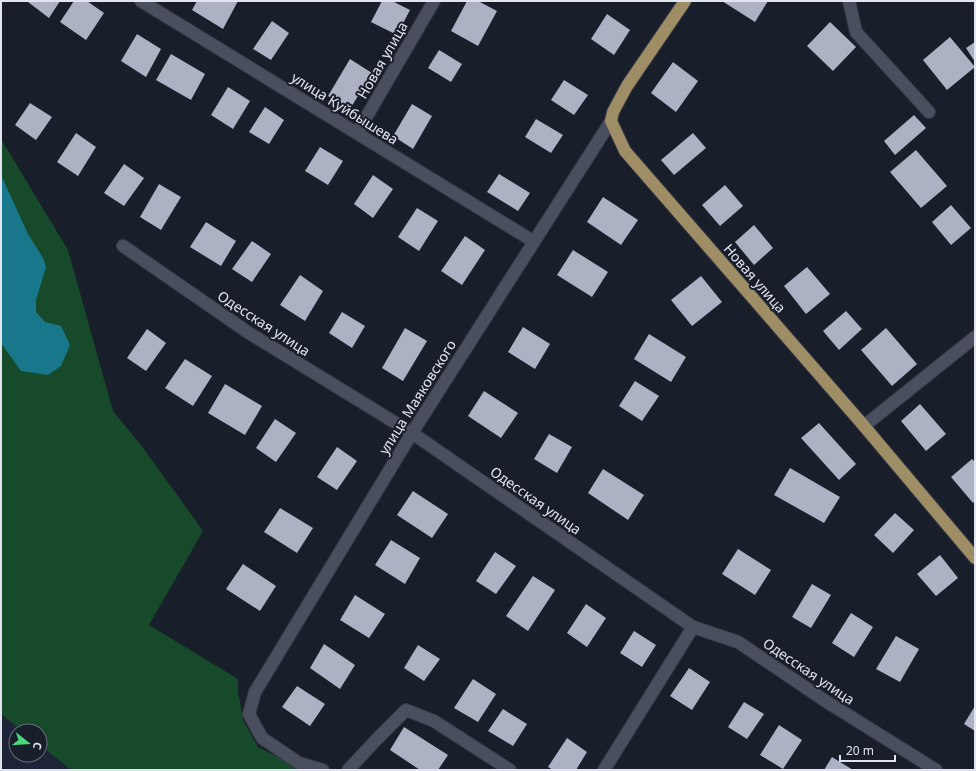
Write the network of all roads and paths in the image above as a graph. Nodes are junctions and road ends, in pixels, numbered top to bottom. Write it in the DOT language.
graph roads {
  1 [pos="141,1"];
  2 [pos="434,1"];
  3 [pos="685,1"];
  4 [pos="849,1"];
  5 [pos="929,112"];
  6 [pos="611,121"];
  7 [pos="357,133"];
  8 [pos="533,242"];
  9 [pos="123,246"];
  10 [pos="975,337"];
  11 [pos="864,426"];
  12 [pos="412,433"];
  13 [pos="975,558"];
  14 [pos="693,627"];
  15 [pos="323,770"];
  16 [pos="348,770"];
  17 [pos="510,770"];
  18 [pos="604,770"];
  19 [pos="936,770"];
  1 -- 7 [label="street, улица Куйбышева"];
  2 -- 7 [label="street, Новая улица"];
  3 -- 6 [label="main road"];
  4 -- 5 [label="street"];
  6 -- 8 [label="street, улица Маяковского"];
  6 -- 11 [label="main road, Новая улица"];
  7 -- 8 [label="street, улица Куйбышева"];
  8 -- 12 [label="street, улица Маяковского"];
  9 -- 12 [label="street, Одесская улица"];
  10 -- 11 [label="street"];
  11 -- 13 [label="main road, Новая улица"];
  12 -- 14 [label="street, Одесская улица"];
  12 -- 15 [label="street, улица Маяковского"];
  14 -- 18 [label="street"];
  14 -- 19 [label="street, Одесская улица"];
  16 -- 17 [label="street"];
}
